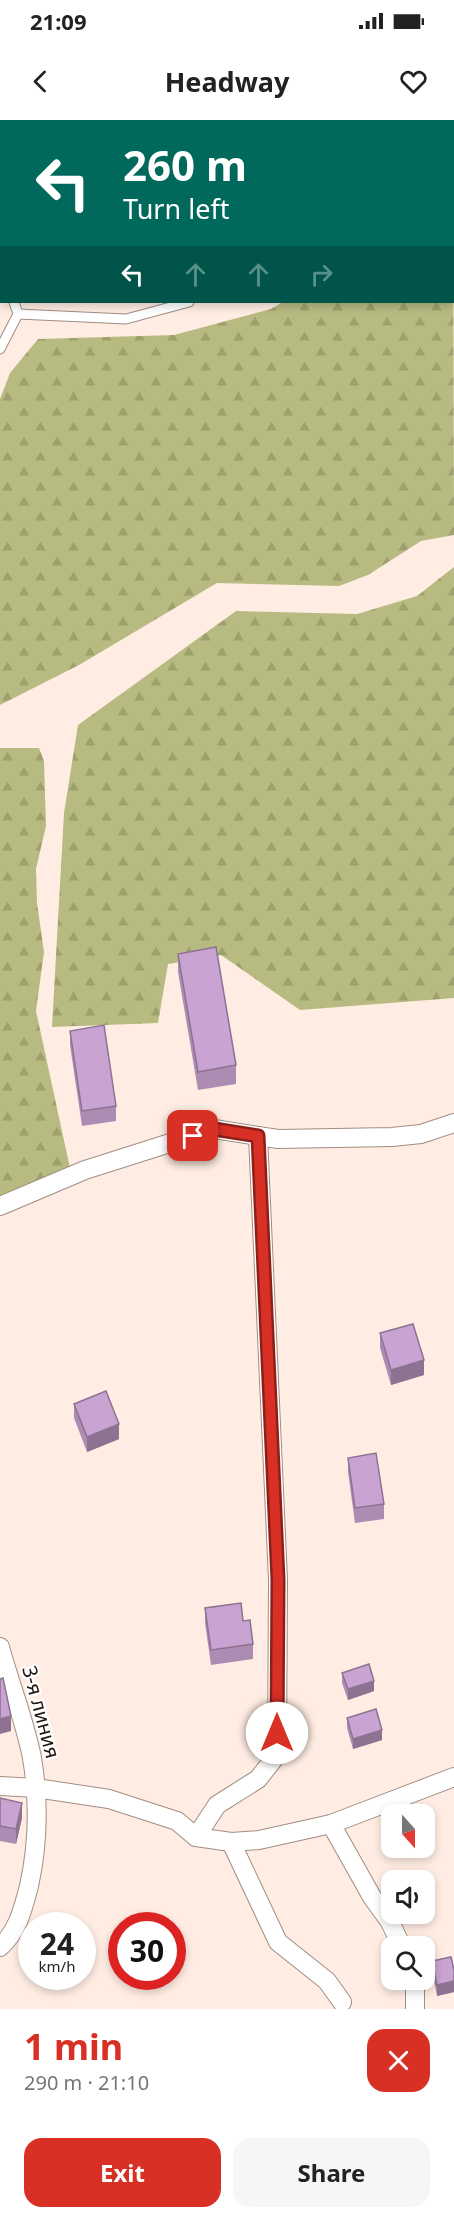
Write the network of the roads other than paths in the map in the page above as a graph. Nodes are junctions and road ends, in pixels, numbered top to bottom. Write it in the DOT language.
graph roads {
  1 [pos="14,303"];
  2 [pos="185,303"];
  3 [pos="18,314"];
  4 [pos="0,349"];
  5 [pos="454,1123"];
  6 [pos="258,1136"];
  7 [pos="0,1206"];
  8 [pos="0,1647"];
  9 [pos="454,1777"];
  10 [pos="0,1786"];
  11 [pos="36,1788"];
  12 [pos="331,1824"];
  13 [pos="196,1837"];
  14 [pos="231,1842"];
  15 [pos="397,1936"];
  16 [pos="0,1947"];
  17 [pos="415,1990"];
  18 [pos="342,2001"];
  19 [pos="415,2009"];
  1 -- 3 [label="lane"];
  2 -- 3 [label="lane"];
  3 -- 4 [label="lane"];
  5 -- 6 [label="street"];
  6 -- 7 [label="street"];
  6 -- 13 [label="street"];
  8 -- 11 [label="street, 3-я линия"];
  9 -- 12 [label="street"];
  10 -- 11 [label="street"];
  11 -- 13 [label="street"];
  11 -- 16 [label="street, 3-я линия"];
  12 -- 14 [label="street"];
  12 -- 15 [label="street"];
  13 -- 14 [label="street"];
  14 -- 18 [label="street"];
  17 -- 19 [label="street"];
}
